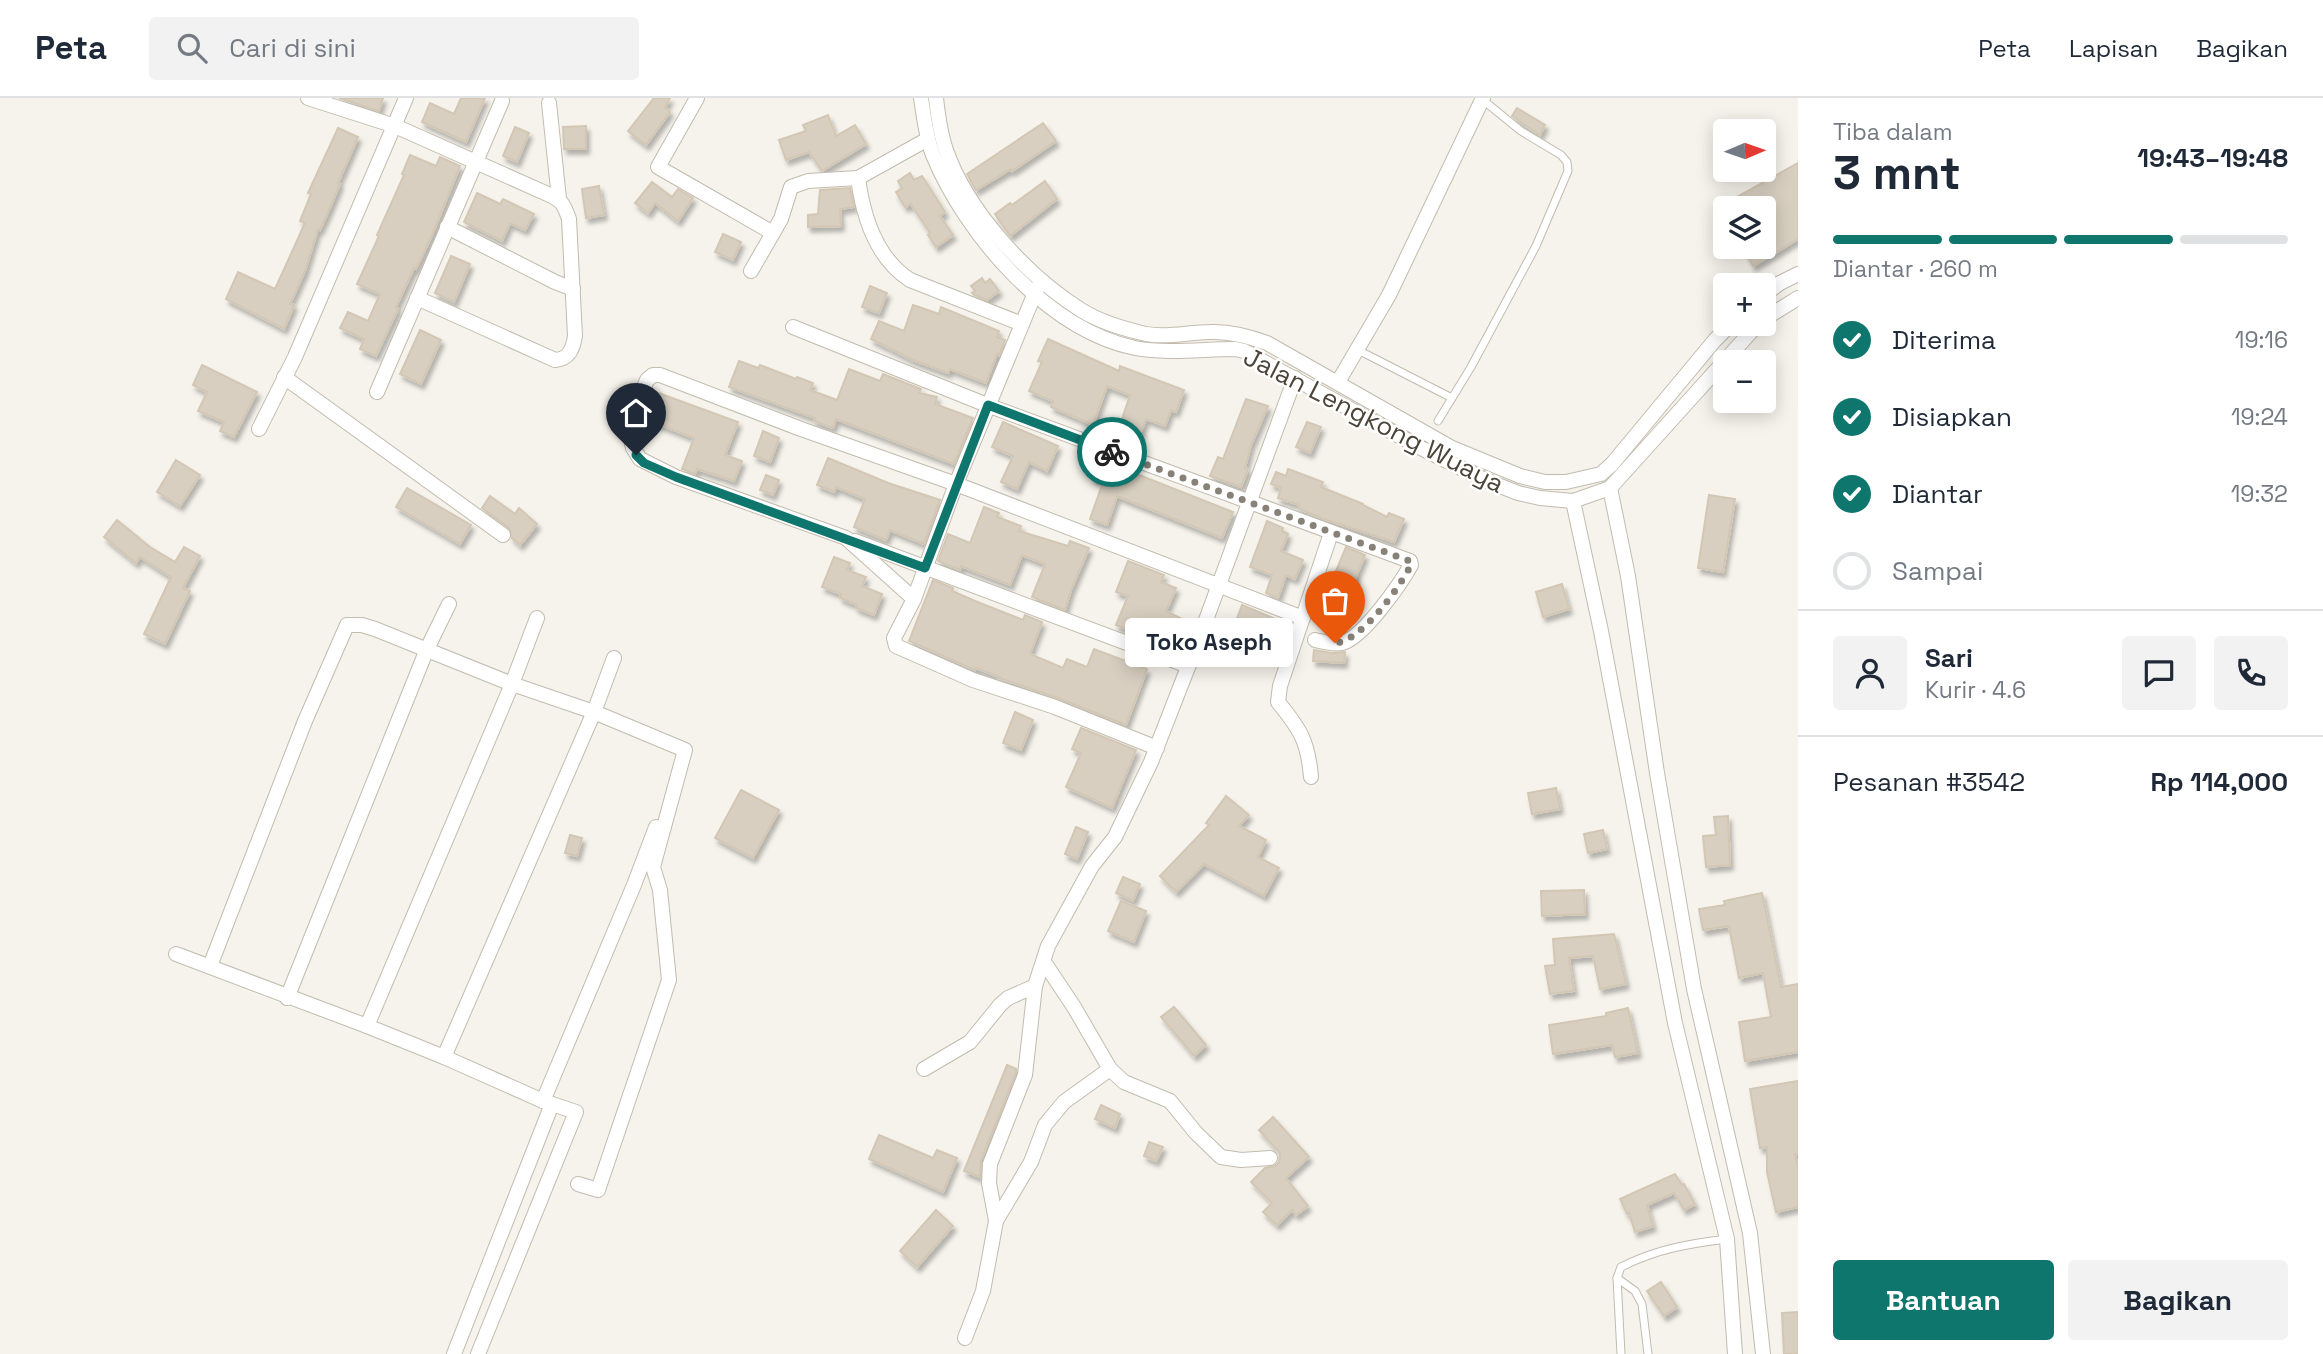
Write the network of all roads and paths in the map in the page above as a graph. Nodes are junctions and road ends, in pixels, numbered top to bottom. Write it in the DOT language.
graph roads {
  1 [pos="308,98"];
  2 [pos="406,98"];
  3 [pos="697,98"];
  4 [pos="922,98"];
  5 [pos="936,98"];
  6 [pos="1483,99"];
  7 [pos="502,101"];
  8 [pos="549,103"];
  9 [pos="395,126"];
  10 [pos="928,139"];
  11 [pos="476,163"];
  12 [pos="858,177"];
  13 [pos="559,199"];
  14 [pos="447,227"];
  15 [pos="773,233"];
  16 [pos="751,271"];
  17 [pos="1798,274"];
  18 [pos="1041,281"];
  19 [pos="1776,286"];
  20 [pos="573,289"];
  21 [pos="1032,294"];
  22 [pos="417,298"];
  23 [pos="1798,298"];
  24 [pos="1776,312"];
  25 [pos="1022,324"];
  26 [pos="793,327"];
  27 [pos="1719,336"];
  28 [pos="1747,336"];
  29 [pos="1358,350"];
  30 [pos="285,377"];
  31 [pos="1295,377"];
  32 [pos="1338,382"];
  33 [pos="377,392"];
  34 [pos="1452,398"];
  35 [pos="988,405"];
  36 [pos="1438,421"];
  37 [pos="259,429"];
  38 [pos="956,484"];
  39 [pos="1610,488"];
  40 [pos="1573,501"];
  41 [pos="1249,503"];
  42 [pos="1331,533"];
  43 [pos="503,535"];
  44 [pos="846,538"];
  45 [pos="925,568"];
  46 [pos="1218,587"];
  47 [pos="914,599"];
  48 [pos="449,604"];
  49 [pos="537,618"];
  50 [pos="1303,618"];
  51 [pos="1315,640"];
  52 [pos="427,649"];
  53 [pos="614,658"];
  54 [pos="1188,667"];
  55 [pos="512,684"];
  56 [pos="594,712"];
  57 [pos="1157,748"];
  58 [pos="685,750"];
  59 [pos="1311,777"];
  60 [pos="176,954"];
  61 [pos="1044,962"];
  62 [pos="210,966"];
  63 [pos="1035,986"];
  64 [pos="287,998"];
  65 [pos="367,1026"];
  66 [pos="444,1056"];
  67 [pos="924,1069"];
  68 [pos="1110,1069"];
  69 [pos="547,1103"];
  70 [pos="1270,1158"];
  71 [pos="578,1184"];
  72 [pos="996,1221"];
  73 [pos="1750,1233"];
  74 [pos="1727,1239"];
  75 [pos="1617,1278"];
  76 [pos="965,1338"];
  77 [pos="454,1354"];
  78 [pos="478,1354"];
  79 [pos="1621,1354"];
  80 [pos="1648,1354"];
  81 [pos="1735,1354"];
  82 [pos="1763,1354"];
  1 -- 9 [label="street"];
  2 -- 9 [label="street"];
  3 -- 15 [label="street"];
  4 -- 10 [label="street, Jalan Lengkong Wuaya"];
  5 -- 18 [label="street, Jalan Lengkong Wuaya"];
  6 -- 29 [label="street"];
  6 -- 34 [label="lane"];
  7 -- 11 [label="street"];
  8 -- 13 [label="street"];
  9 -- 11 [label="street"];
  9 -- 30 [label="street"];
  10 -- 12 [label="street"];
  10 -- 21 [label="street, Jalan Lengkong Wuaya"];
  11 -- 13 [label="street"];
  11 -- 14 [label="street"];
  12 -- 15 [label="street"];
  12 -- 25 [label="street"];
  13 -- 20 [label="street"];
  14 -- 20 [label="street"];
  14 -- 22 [label="street"];
  15 -- 16 [label="street"];
  17 -- 19 [label="street"];
  18 -- 21 [label="street"];
  18 -- 32 [label="street, Jalan Lengkong Wuaya"];
  20 -- 22 [label="street"];
  21 -- 25 [label="street"];
  21 -- 31 [label="street, Jalan Lengkong Wuaya"];
  22 -- 33 [label="street"];
  23 -- 24 [label="street"];
  25 -- 35 [label="street"];
  26 -- 35 [label="street"];
  27 -- 32 [label="street, Jalan Lengkong Wuaya"];
  28 -- 39 [label="street, Jalan Lengkong Wuaya"];
  29 -- 32 [label="street"];
  29 -- 34 [label="lane"];
  30 -- 37 [label="street"];
  30 -- 43 [label="street"];
  31 -- 40 [label="street, Jalan Lengkong Wuaya"];
  31 -- 41 [label="street"];
  34 -- 36 [label="lane"];
  35 -- 38 [label="street"];
  35 -- 41 [label="street"];
  38 -- 44 [label="street"];
  38 -- 45 [label="street"];
  38 -- 46 [label="street"];
  39 -- 40 [label="street, Jalan Lengkong Wuaya"];
  39 -- 73 [label="street"];
  40 -- 74 [label="street"];
  41 -- 42 [label="street"];
  41 -- 46 [label="street"];
  42 -- 50 [label="street"];
  42 -- 51 [label="street"];
  44 -- 45 [label="street"];
  44 -- 47 [label="street"];
  45 -- 47 [label="street"];
  45 -- 54 [label="street"];
  46 -- 50 [label="street"];
  46 -- 54 [label="street"];
  47 -- 57 [label="street"];
  48 -- 52 [label="street"];
  49 -- 55 [label="street"];
  50 -- 59 [label="street"];
  52 -- 55 [label="street"];
  52 -- 62 [label="street"];
  52 -- 64 [label="street"];
  53 -- 56 [label="street"];
  54 -- 57 [label="street"];
  55 -- 56 [label="street"];
  55 -- 65 [label="street"];
  56 -- 58 [label="street"];
  56 -- 66 [label="street"];
  57 -- 61 [label="street"];
  58 -- 69 [label="street"];
  58 -- 71 [label="street"];
  60 -- 62 [label="street"];
  61 -- 63 [label="street"];
  61 -- 68 [label="street"];
  62 -- 64 [label="street"];
  63 -- 67 [label="street"];
  63 -- 72 [label="street"];
  64 -- 65 [label="street"];
  65 -- 66 [label="street"];
  66 -- 69 [label="street"];
  68 -- 70 [label="street"];
  68 -- 72 [label="street"];
  69 -- 77 [label="street"];
  69 -- 78 [label="street"];
  72 -- 76 [label="street"];
  73 -- 74 [label="street"];
  73 -- 82 [label="street"];
  74 -- 75 [label="lane"];
  74 -- 81 [label="street"];
  75 -- 79 [label="lane"];
  75 -- 80 [label="lane"];
}
